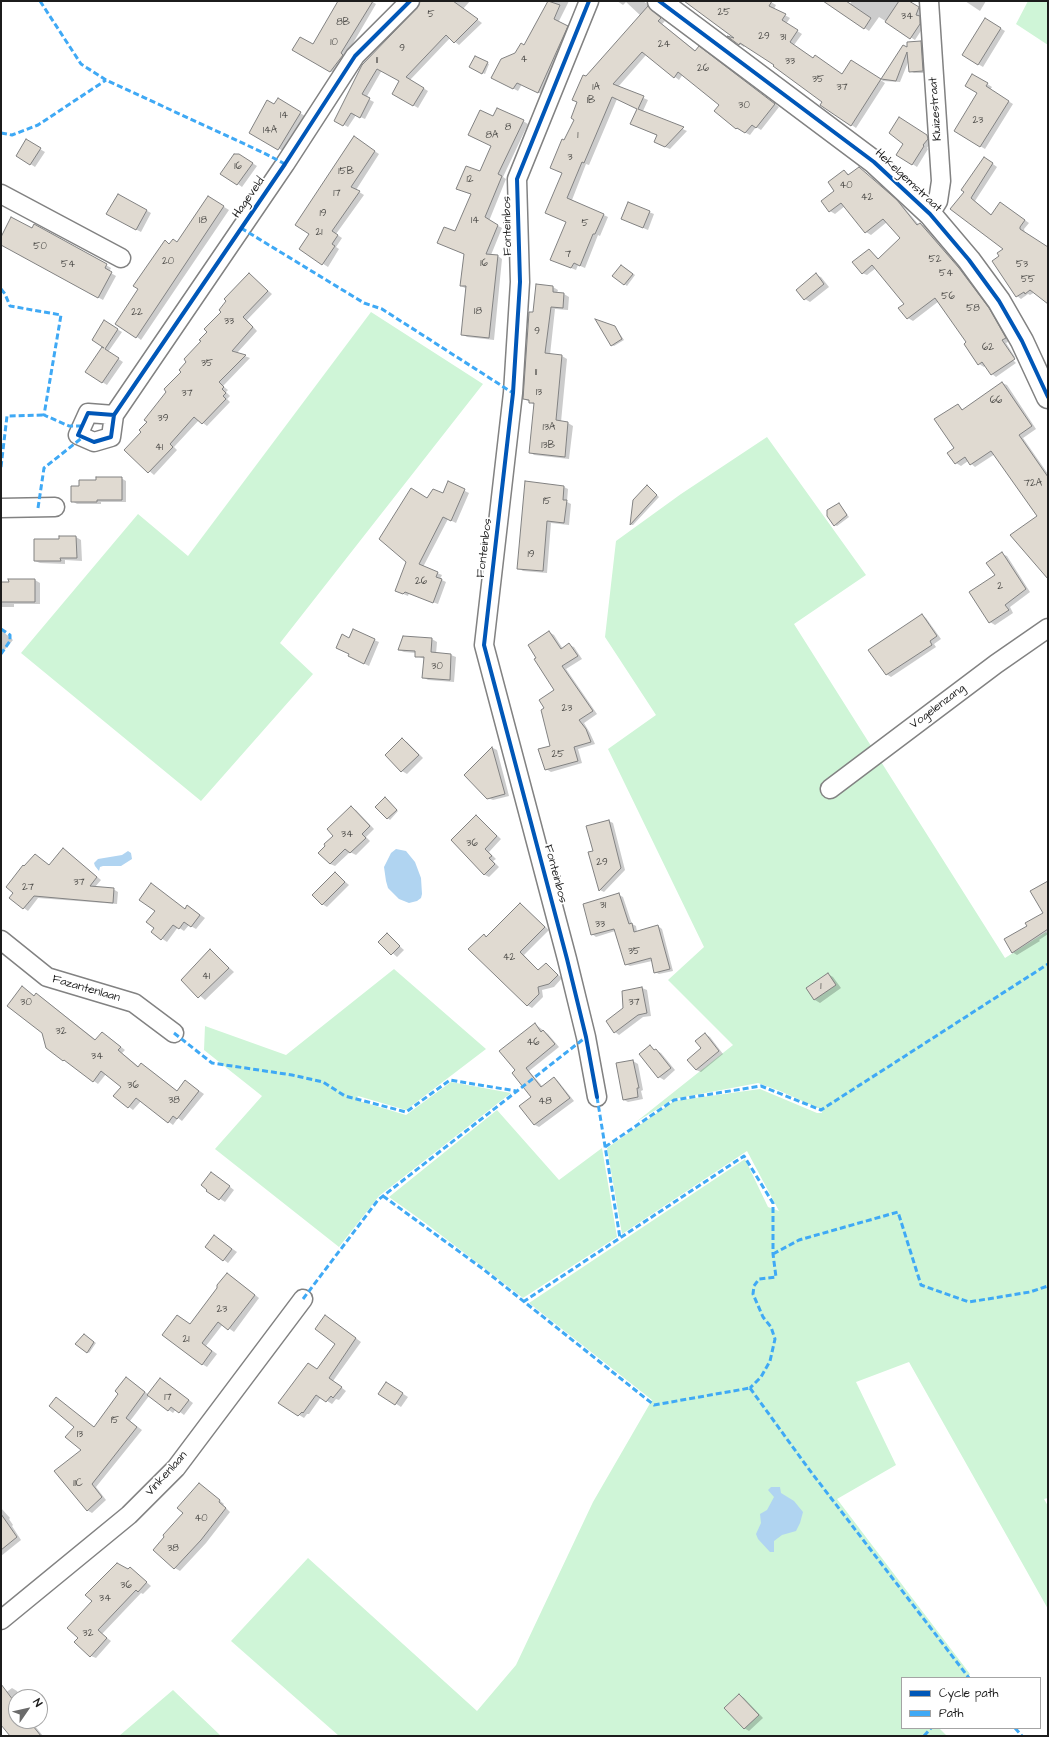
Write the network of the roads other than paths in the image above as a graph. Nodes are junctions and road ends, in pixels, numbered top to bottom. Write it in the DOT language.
graph roads {
  1 [pos="410,1"];
  2 [pos="589,1"];
  3 [pos="659,1"];
  4 [pos="928,1"];
  5 [pos="1,194"];
  6 [pos="930,214"];
  7 [pos="121,258"];
  8 [pos="1048,397"];
  9 [pos="114,415"];
  10 [pos="55,507"];
  11 [pos="1,508"];
  12 [pos="1048,628"];
  13 [pos="830,789"];
  14 [pos="1,940"];
  15 [pos="174,1033"];
  16 [pos="597,1097"];
  17 [pos="303,1299"];
  18 [pos="1,1620"];
  1 -- 9 [label="street, Hageveld"];
  2 -- 16 [label="street, Fonteinbos"];
  3 -- 6 [label="street, Hekelgemstraat"];
  4 -- 6 [label="street, Kluizestraat"];
  5 -- 7 [label="street"];
  6 -- 8 [label="street, Hekelgemstraat"];
  10 -- 11 [label="street"];
  12 -- 13 [label="street, Vogelenzang"];
  14 -- 15 [label="street, Fazantenlaan"];
  17 -- 18 [label="street, Vinkenlaan"];
}
